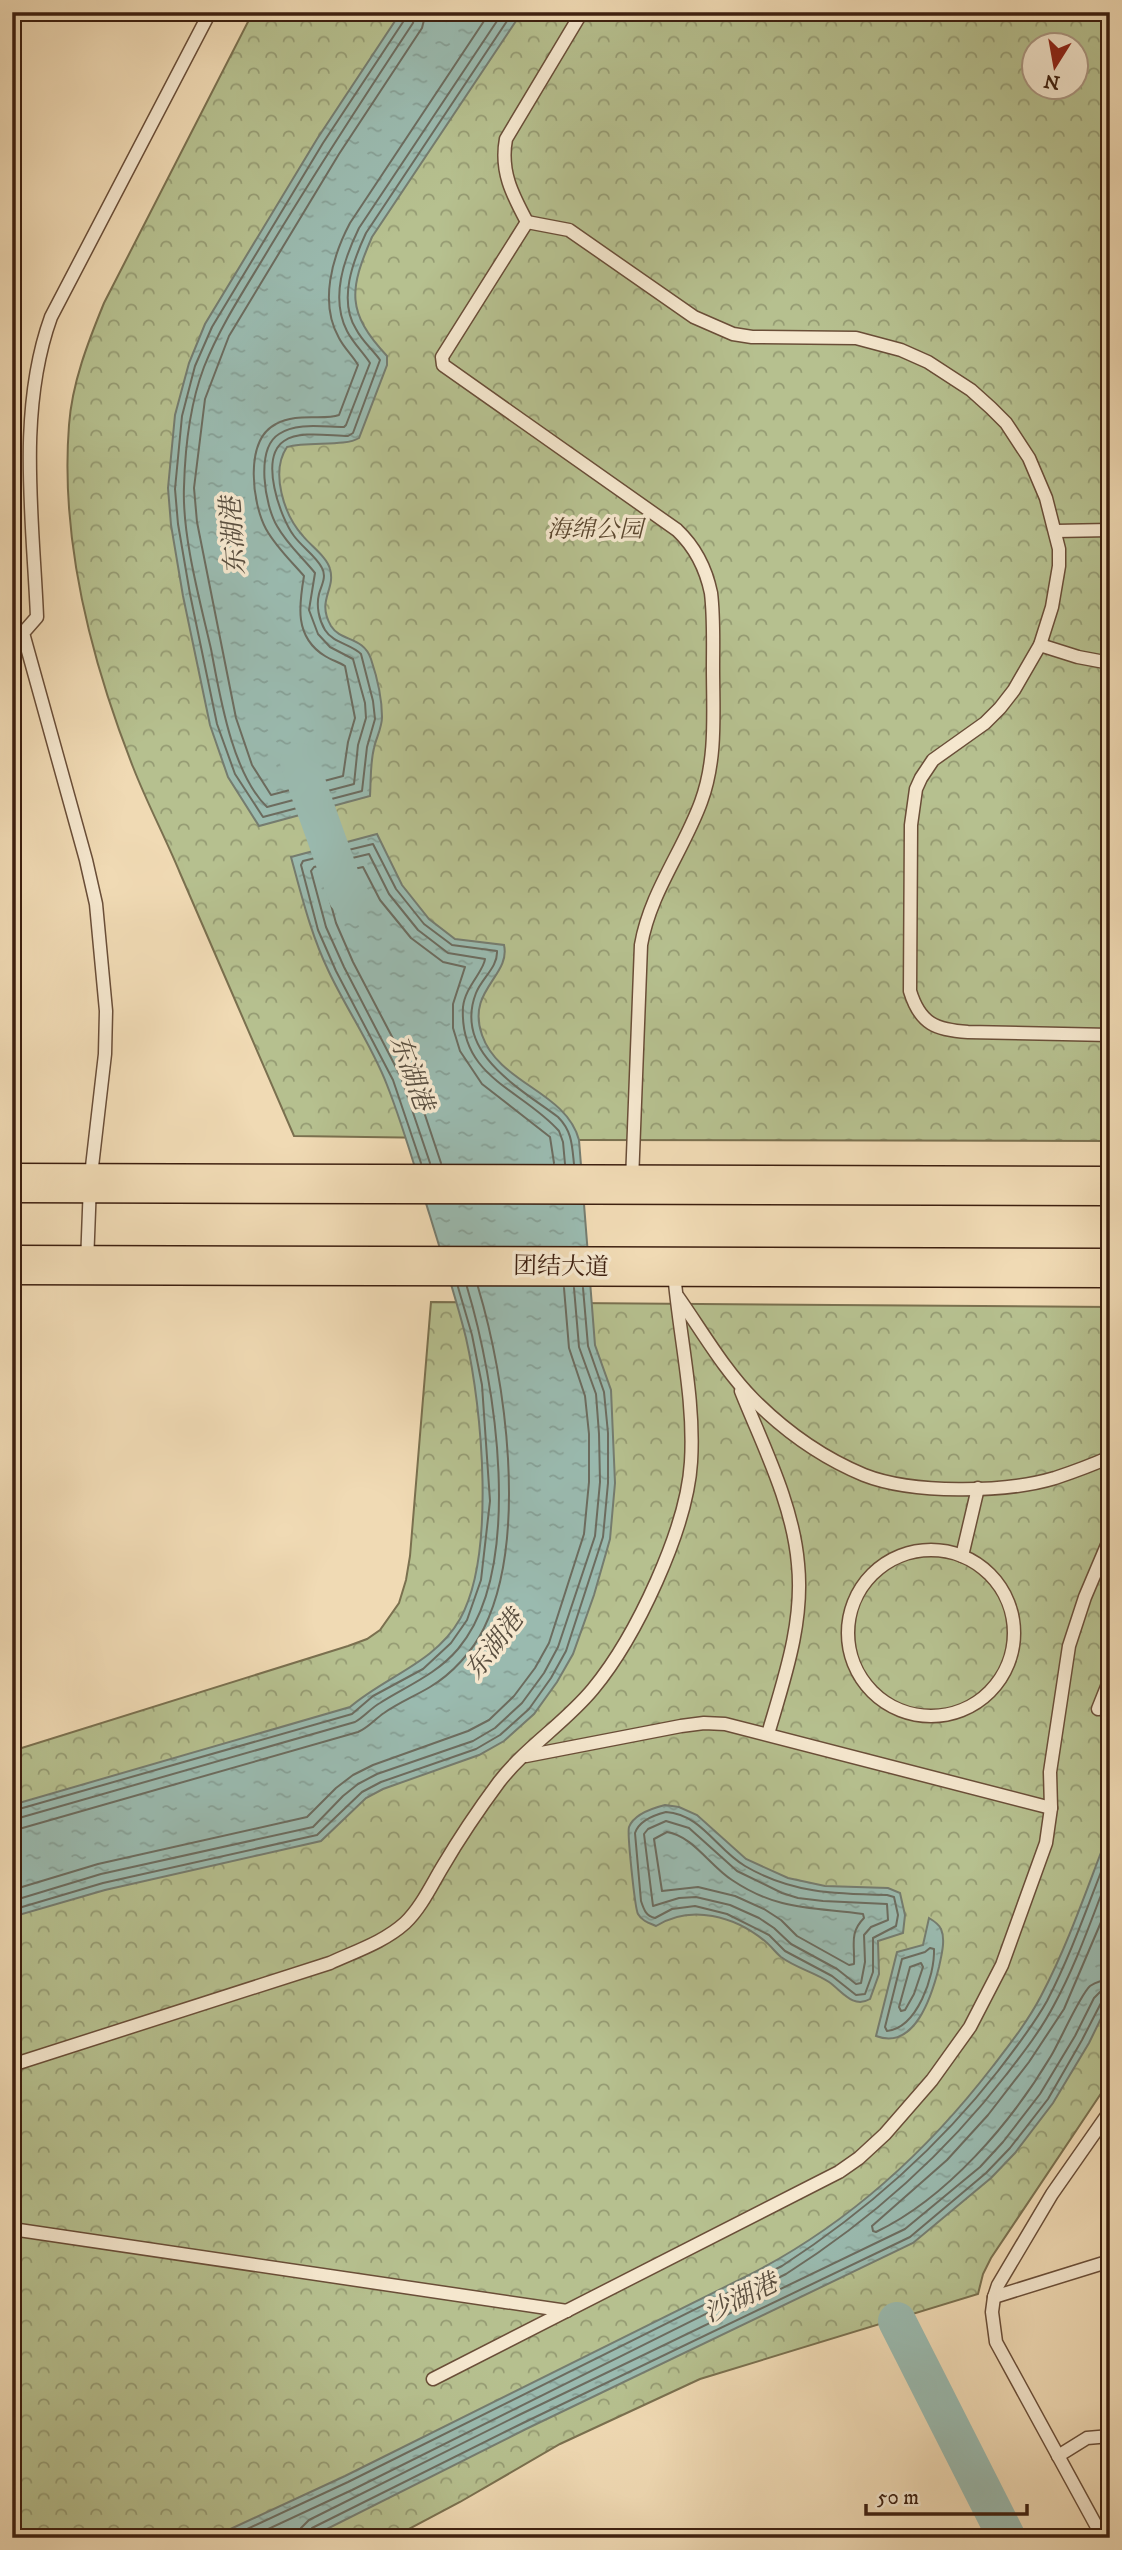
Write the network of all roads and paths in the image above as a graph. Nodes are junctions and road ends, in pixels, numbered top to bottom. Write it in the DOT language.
graph roads {
  1 [pos="210,12"];
  2 [pos="582,12"];
  3 [pos="527,222"];
  4 [pos="1110,530"];
  5 [pos="1056,531"];
  6 [pos="1040,645"];
  7 [pos="1110,663"];
  8 [pos="1110,1035"];
  9 [pos="12,1183"];
  10 [pos="90,1184"];
  11 [pos="623,1185"];
  12 [pos="1110,1186"];
  13 [pos="12,1265"];
  14 [pos="87,1266"];
  15 [pos="1110,1268"];
  16 [pos="675,1281"];
  17 [pos="738,1383"];
  18 [pos="1110,1457"];
  19 [pos="978,1488"];
  20 [pos="1110,1538"];
  21 [pos="962,1556"];
  22 [pos="1110,1679"];
  23 [pos="1098,1710"];
  24 [pos="768,1734"];
  25 [pos="524,1756"];
  26 [pos="1051,1808"];
  27 [pos="12,2064"];
  28 [pos="1110,2111"];
  29 [pos="12,2229"];
  30 [pos="1110,2261"];
  31 [pos="994,2297"];
  32 [pos="567,2311"];
  33 [pos="433,2379"];
  34 [pos="1110,2436"];
  35 [pos="1058,2456"];
  36 [pos="1103,2538"];
  1 -- 10 [label="lane"];
  2 -- 3 [label="lane"];
  3 -- 5 [label="lane"];
  3 -- 11 [label="lane"];
  4 -- 5 [label="lane"];
  5 -- 6 [label="lane"];
  6 -- 7 [label="lane"];
  6 -- 8 [label="lane"];
  9 -- 10 [label="main road"];
  10 -- 11 [label="main road"];
  10 -- 14 [label="lane"];
  11 -- 12 [label="main road"];
  13 -- 14 [label="main road, 团结大道"];
  14 -- 16 [label="main road, 团结大道"];
  15 -- 16 [label="main road, 团结大道"];
  16 -- 17 [label="lane"];
  16 -- 25 [label="lane"];
  17 -- 19 [label="lane"];
  17 -- 24 [label="lane"];
  18 -- 19 [label="lane"];
  19 -- 21 [label="lane"];
  20 -- 26 [label="lane"];
  21 -- 21 [label="lane"];
  22 -- 23 [label="lane"];
  24 -- 25 [label="lane"];
  24 -- 26 [label="lane"];
  25 -- 27 [label="lane"];
  26 -- 32 [label="lane"];
  28 -- 31 [label="lane"];
  29 -- 32 [label="lane"];
  30 -- 31 [label="lane"];
  31 -- 35 [label="lane"];
  32 -- 33 [label="lane"];
  34 -- 35 [label="lane"];
  35 -- 36 [label="lane"];
}
